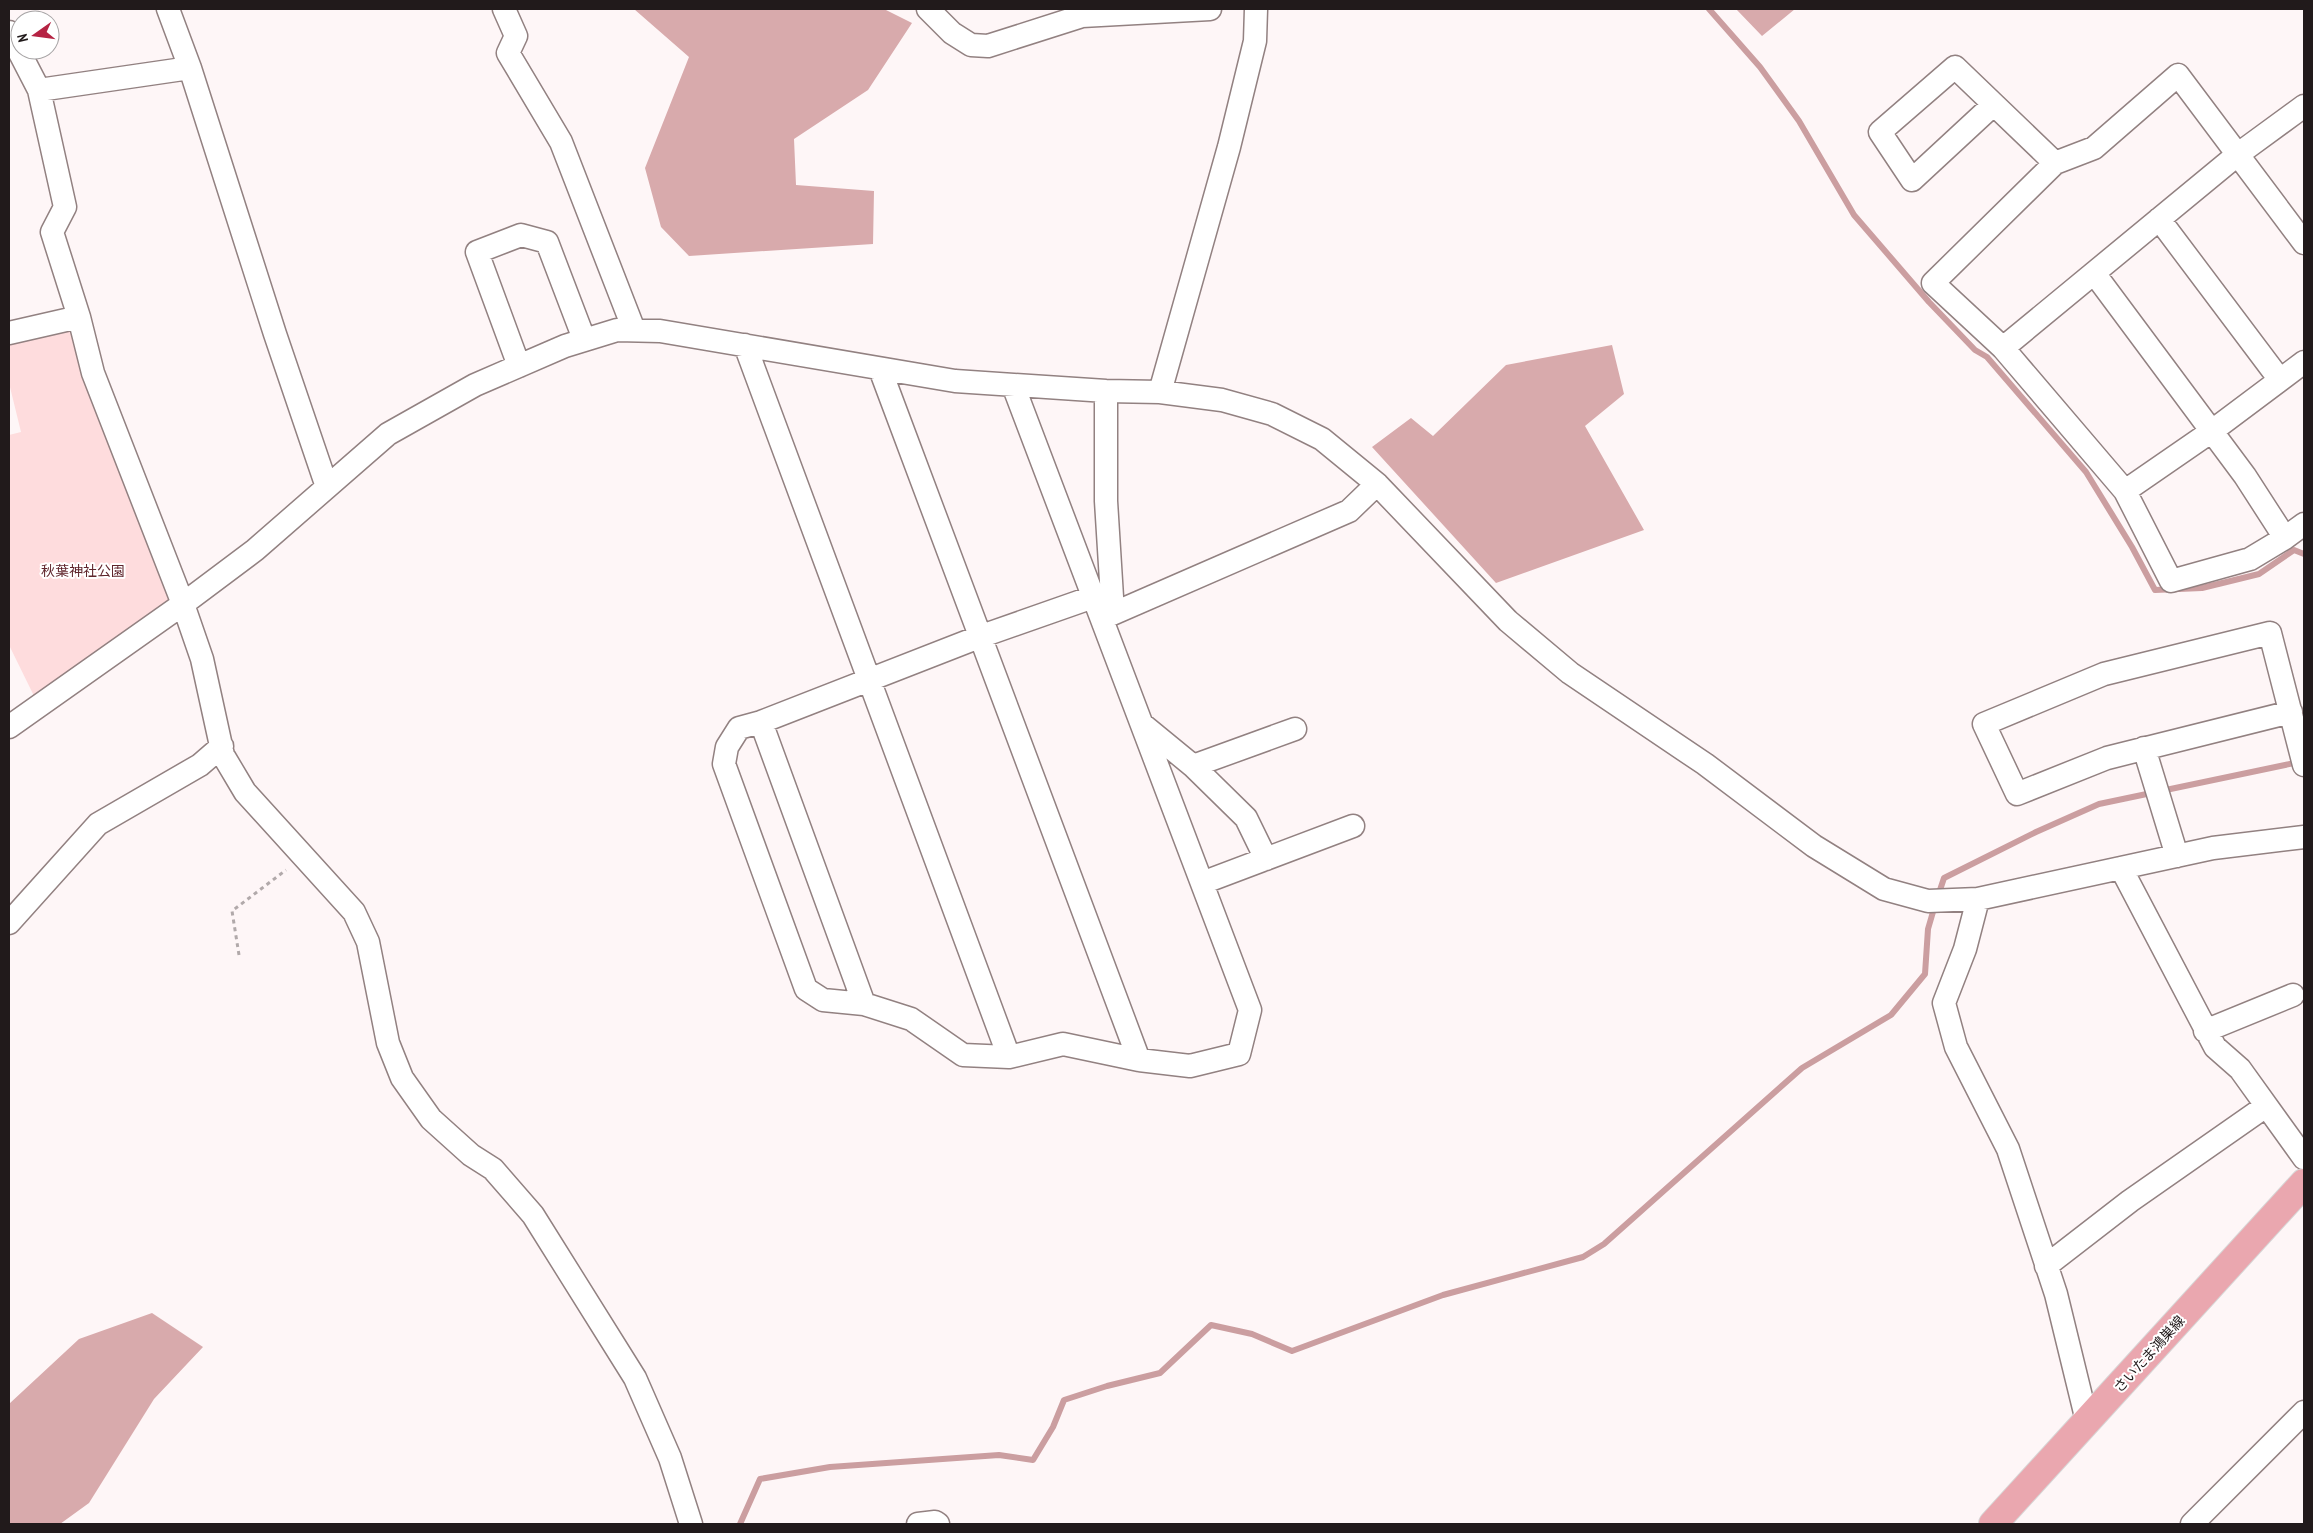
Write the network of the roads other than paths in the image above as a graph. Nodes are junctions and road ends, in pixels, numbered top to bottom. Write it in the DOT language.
graph roads {
  1 [pos="168,9"];
  2 [pos="504,9"];
  3 [pos="928,9"];
  4 [pos="1210,9"];
  5 [pos="1256,9"];
  6 [pos="9,32"];
  7 [pos="190,68"];
  8 [pos="39,90"];
  9 [pos="1993,105"];
  10 [pos="2304,106"];
  11 [pos="2237,155"];
  12 [pos="2055,163"];
  13 [pos="2159,219"];
  14 [pos="2303,239"];
  15 [pos="2094,273"];
  16 [pos="79,317"];
  17 [pos="634,330"];
  18 [pos="9,333"];
  19 [pos="584,339"];
  20 [pos="745,345"];
  21 [pos="2003,348"];
  22 [pos="2304,362"];
  23 [pos="519,366"];
  24 [pos="880,369"];
  25 [pos="2280,380"];
  26 [pos="1013,385"];
  27 [pos="1106,391"];
  28 [pos="1160,392"];
  29 [pos="2212,431"];
  30 [pos="1377,484"];
  31 [pos="327,487"];
  32 [pos="2125,491"];
  33 [pos="2304,524"];
  34 [pos="2285,538"];
  35 [pos="1094,597"];
  36 [pos="183,604"];
  37 [pos="1108,616"];
  38 [pos="980,637"];
  39 [pos="869,679"];
  40 [pos="2291,712"];
  41 [pos="761,722"];
  42 [pos="1143,725"];
  43 [pos="9,727"];
  44 [pos="1295,730"];
  45 [pos="222,746"];
  46 [pos="2144,748"];
  47 [pos="2304,765"];
  48 [pos="1193,766"];
  49 [pos="1353,826"];
  50 [pos="2304,837"];
  51 [pos="2177,856"];
  52 [pos="1266,859"];
  53 [pos="2121,868"];
  54 [pos="1202,883"];
  55 [pos="1978,899"];
  56 [pos="9,923"];
  57 [pos="2293,995"];
  58 [pos="864,1004"];
  59 [pos="2205,1031"];
  60 [pos="1009,1057"];
  61 [pos="1139,1060"];
  62 [pos="2266,1106"];
  63 [pos="2304,1158"];
  64 [pos="2304,1183"];
  65 [pos="2046,1266"];
  66 [pos="2304,1412"];
  67 [pos="2088,1421"];
  68 [pos="690,1524"];
  69 [pos="918,1524"];
  70 [pos="938,1524"];
  71 [pos="1993,1524"];
  72 [pos="2192,1524"];
  1 -- 7 [label="street"];
  2 -- 17 [label="street"];
  3 -- 4 [label="street"];
  5 -- 28 [label="street"];
  6 -- 8 [label="street"];
  7 -- 8 [label="street"];
  7 -- 31 [label="street"];
  8 -- 16 [label="street"];
  9 -- 9 [label="street"];
  9 -- 12 [label="street"];
  10 -- 11 [label="street"];
  11 -- 12 [label="street"];
  11 -- 13 [label="street"];
  11 -- 14 [label="street"];
  12 -- 21 [label="street"];
  13 -- 15 [label="street"];
  13 -- 25 [label="street"];
  15 -- 21 [label="street"];
  15 -- 29 [label="street"];
  16 -- 18 [label="street"];
  16 -- 36 [label="street"];
  17 -- 19 [label="street"];
  17 -- 20 [label="street"];
  19 -- 23 [label="street"];
  19 -- 23 [label="street"];
  20 -- 24 [label="street"];
  20 -- 39 [label="street"];
  21 -- 32 [label="street"];
  22 -- 25 [label="street"];
  23 -- 31 [label="street"];
  24 -- 26 [label="street"];
  24 -- 38 [label="street"];
  25 -- 29 [label="street"];
  26 -- 27 [label="street"];
  26 -- 35 [label="street"];
  27 -- 28 [label="street"];
  27 -- 37 [label="street"];
  28 -- 30 [label="street"];
  29 -- 32 [label="street"];
  29 -- 34 [label="street"];
  30 -- 37 [label="street"];
  30 -- 55 [label="street"];
  31 -- 36 [label="street"];
  32 -- 34 [label="street"];
  33 -- 34 [label="street"];
  35 -- 37 [label="street"];
  35 -- 38 [label="street"];
  36 -- 43 [label="street"];
  36 -- 45 [label="street"];
  37 -- 42 [label="street"];
  38 -- 39 [label="street"];
  38 -- 61 [label="street"];
  39 -- 41 [label="street"];
  39 -- 60 [label="street"];
  40 -- 46 [label="street"];
  40 -- 46 [label="street"];
  40 -- 47 [label="street"];
  41 -- 58 [label="street"];
  41 -- 58 [label="street"];
  42 -- 48 [label="street"];
  42 -- 54 [label="street"];
  44 -- 48 [label="street"];
  45 -- 56 [label="street"];
  45 -- 68 [label="street"];
  46 -- 51 [label="street"];
  48 -- 52 [label="street"];
  49 -- 52 [label="street"];
  50 -- 51 [label="street"];
  51 -- 53 [label="street"];
  52 -- 54 [label="street"];
  53 -- 55 [label="street"];
  53 -- 59 [label="street"];
  54 -- 61 [label="street"];
  55 -- 65 [label="street"];
  57 -- 59 [label="street"];
  58 -- 60 [label="street"];
  59 -- 62 [label="street"];
  60 -- 61 [label="street"];
  62 -- 63 [label="street"];
  62 -- 65 [label="street"];
  64 -- 67 [label="main road, さいたま鴻巣線"];
  65 -- 67 [label="street"];
  66 -- 72 [label="street"];
  67 -- 71 [label="main road, さいたま鴻巣線"];
  69 -- 70 [label="street"];
}
